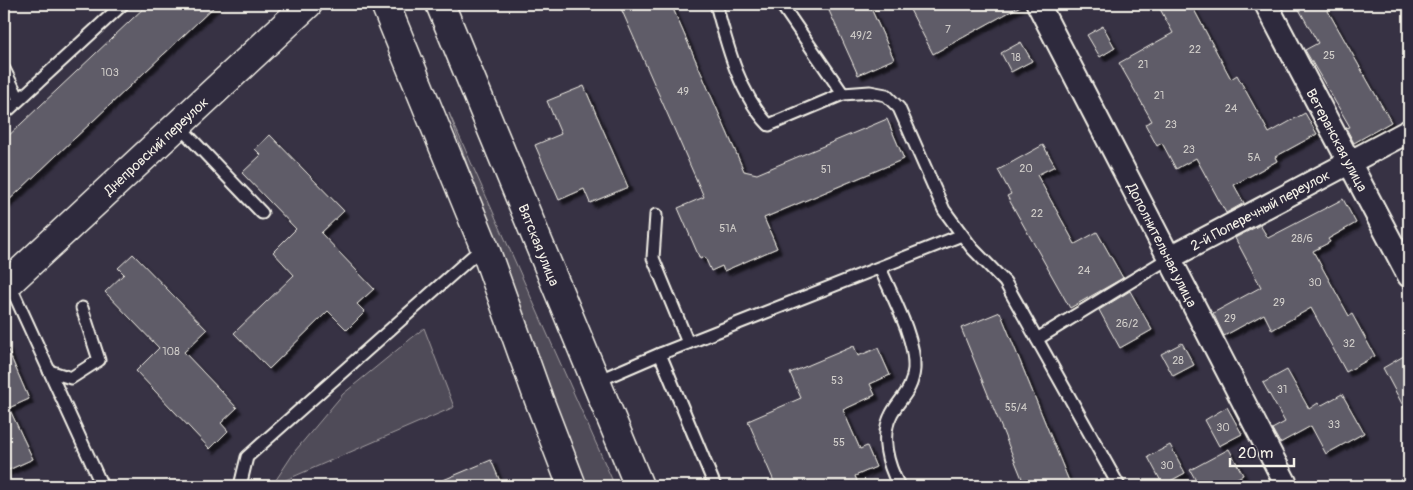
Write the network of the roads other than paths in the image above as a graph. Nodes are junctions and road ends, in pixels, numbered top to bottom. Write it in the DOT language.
graph roads {
  1 [pos="123,4"];
  2 [pos="308,4"];
  3 [pos="385,4"];
  4 [pos="440,4"];
  5 [pos="716,4"];
  6 [pos="782,4"];
  7 [pos="1038,4"];
  8 [pos="1266,4"];
  9 [pos="4,69"];
  10 [pos="843,94"];
  11 [pos="19,99"];
  12 [pos="4,114"];
  13 [pos="178,125"];
  14 [pos="1409,132"];
  15 [pos="1349,162"];
  16 [pos="262,213"];
  17 [pos="656,215"];
  18 [pos="962,235"];
  19 [pos="484,246"];
  20 [pos="1169,258"];
  21 [pos="880,268"];
  22 [pos="1409,276"];
  23 [pos="6,285"];
  24 [pos="82,308"];
  25 [pos="1037,339"];
  26 [pos="688,343"];
  27 [pos="660,354"];
  28 [pos="49,371"];
  29 [pos="594,382"];
  30 [pos="567,485"];
  31 [pos="102,486"];
  32 [pos="240,486"];
  33 [pos="639,486"];
  34 [pos="715,486"];
  35 [pos="899,486"];
  36 [pos="1119,486"];
  37 [pos="1287,486"];
  1 -- 11 [label="lane"];
  2 -- 13 [label="main road, Днепровский переулок"];
  3 -- 19 [label="main road"];
  4 -- 29 [label="main road, Вятская улица"];
  5 -- 10 [label="lane"];
  6 -- 10 [label="lane"];
  7 -- 20 [label="street, Дополнительная улица"];
  8 -- 15 [label="street, Ветеранская улица"];
  9 -- 11 [label="lane"];
  10 -- 18 [label="lane"];
  11 -- 12 [label="lane"];
  13 -- 16 [label="lane"];
  13 -- 23 [label="main road, Днепровский переулок"];
  14 -- 15 [label="street, 2-й Поперечный переулок"];
  15 -- 20 [label="street, 2-й Поперечный переулок"];
  15 -- 22 [label="street, Ветеранская улица"];
  17 -- 26 [label="lane"];
  18 -- 21 [label="lane"];
  18 -- 25 [label="lane"];
  19 -- 30 [label="main road"];
  19 -- 32 [label="lane"];
  20 -- 25 [label="lane, 2-й Поперечный переулок"];
  20 -- 37 [label="street, Дополнительная улица"];
  21 -- 26 [label="lane"];
  21 -- 35 [label="lane"];
  23 -- 28 [label="lane"];
  24 -- 28 [label="lane"];
  25 -- 36 [label="lane"];
  26 -- 27 [label="lane"];
  27 -- 29 [label="lane"];
  27 -- 34 [label="lane"];
  28 -- 31 [label="lane"];
  29 -- 33 [label="main road, Вятская улица"];
}
